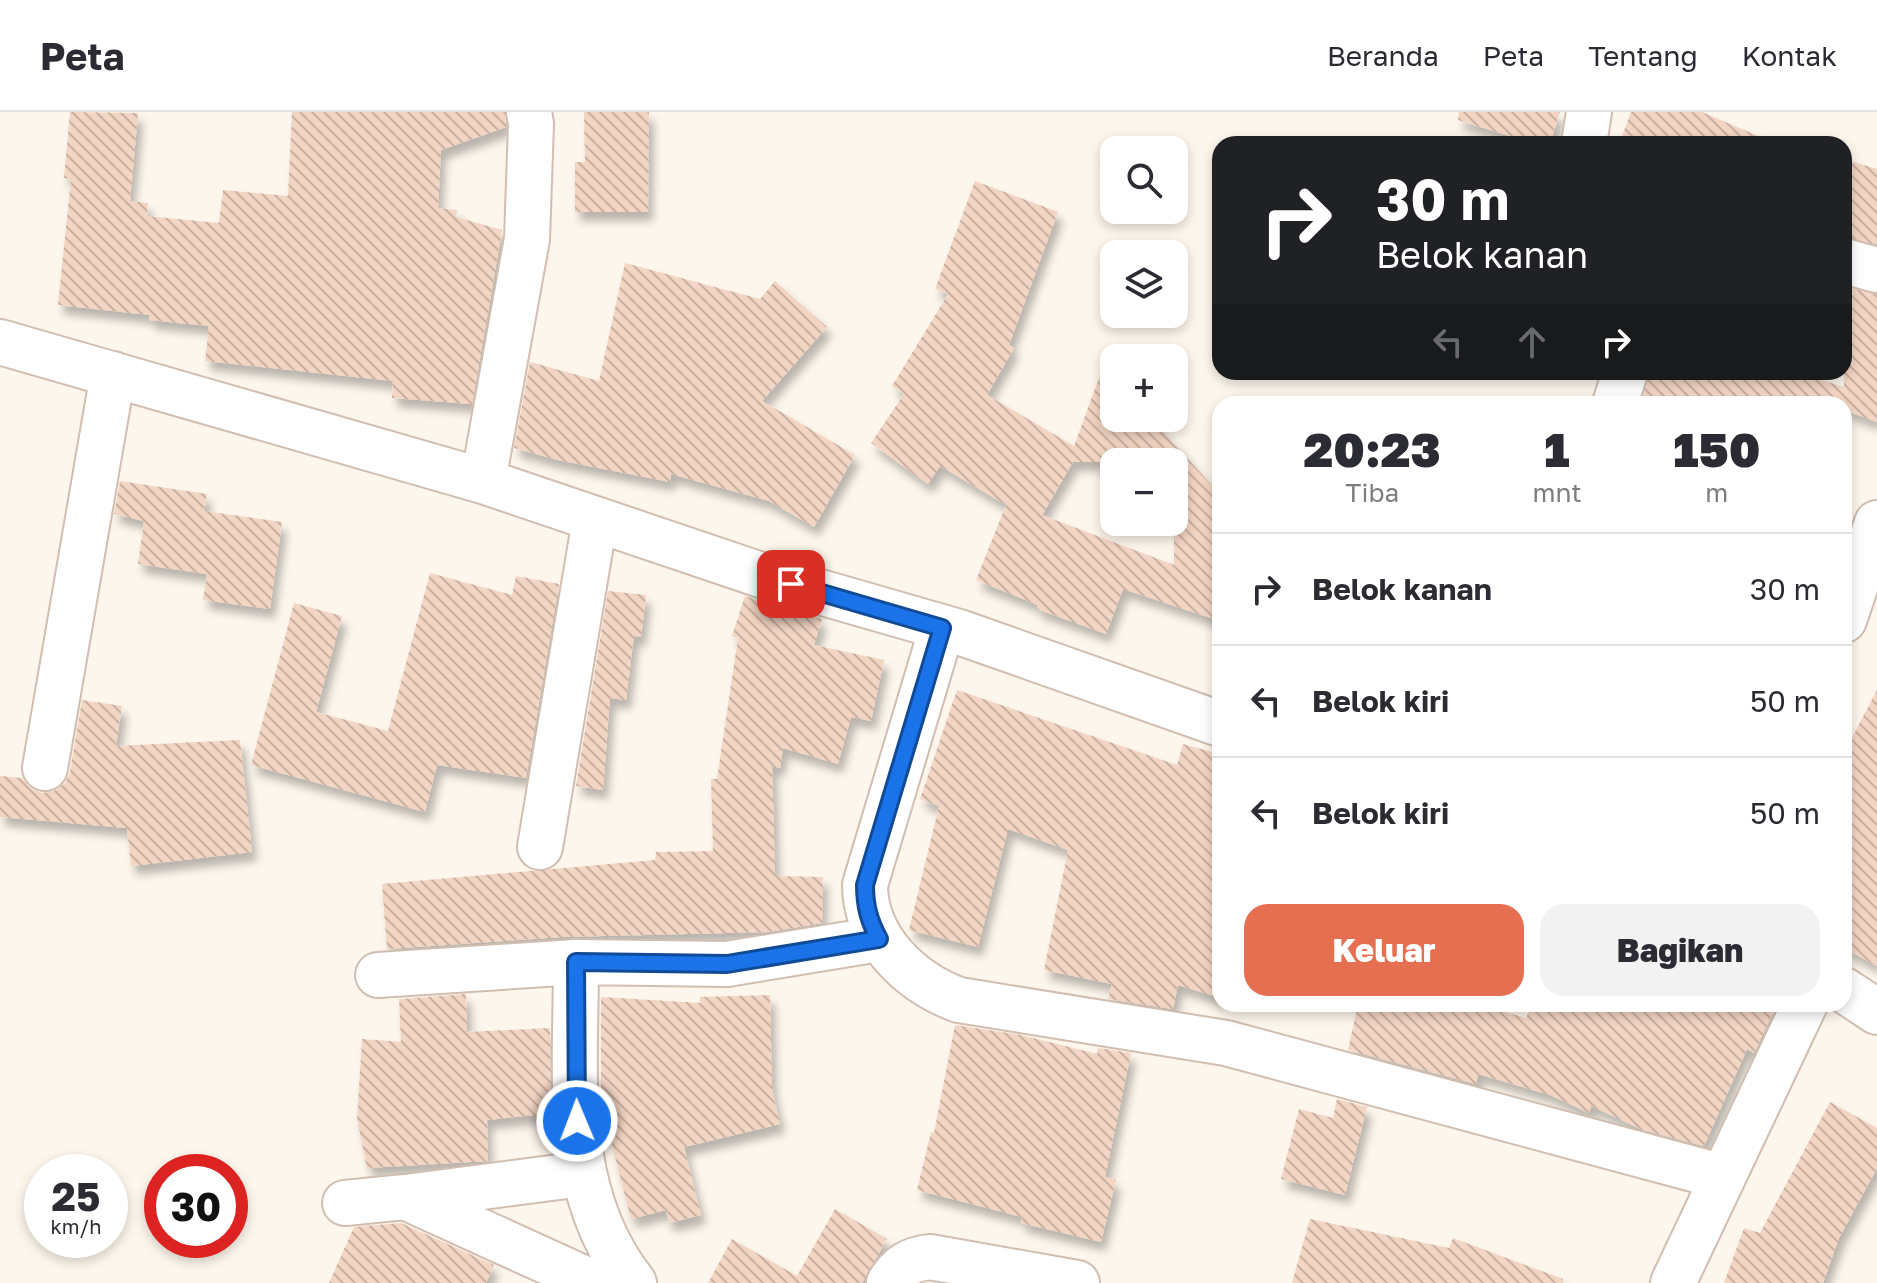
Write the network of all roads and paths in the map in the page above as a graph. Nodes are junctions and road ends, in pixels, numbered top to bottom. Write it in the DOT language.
graph roads {
  1 [pos="529,112"];
  2 [pos="1589,112"];
  3 [pos="1585,136"];
  4 [pos="1852,263"];
  5 [pos="1877,270"];
  6 [pos="0,342"];
  7 [pos="113,374"];
  8 [pos="483,481"];
  9 [pos="595,520"];
  10 [pos="1877,523"];
  11 [pos="1852,596"];
  12 [pos="942,628"];
  13 [pos="1212,721"];
  14 [pos="45,768"];
  15 [pos="540,847"];
  16 [pos="879,939"];
  17 [pos="576,962"];
  18 [pos="378,975"];
  19 [pos="1852,995"];
  20 [pos="1801,1012"];
  21 [pos="1877,1012"];
  22 [pos="582,1174"];
  23 [pos="1723,1177"];
  24 [pos="405,1197"];
  25 [pos="345,1203"];
  26 [pos="594,1283"];
  27 [pos="634,1283"];
  28 [pos="889,1283"];
  29 [pos="1077,1283"];
  30 [pos="1673,1283"];
  1 -- 8 [label="street"];
  2 -- 3 [label="street"];
  4 -- 5 [label="street"];
  6 -- 7 [label="street"];
  7 -- 8 [label="street"];
  7 -- 14 [label="street"];
  8 -- 9 [label="street"];
  9 -- 12 [label="street"];
  9 -- 15 [label="street"];
  10 -- 11 [label="street"];
  12 -- 13 [label="street"];
  12 -- 16 [label="street"];
  16 -- 17 [label="street"];
  16 -- 23 [label="street"];
  17 -- 18 [label="street"];
  17 -- 22 [label="street"];
  19 -- 21 [label="street"];
  20 -- 23 [label="street"];
  22 -- 24 [label="street"];
  22 -- 27 [label="street"];
  23 -- 30 [label="street"];
  24 -- 25 [label="street"];
  24 -- 26 [label="street"];
  28 -- 29 [label="street"];
}
